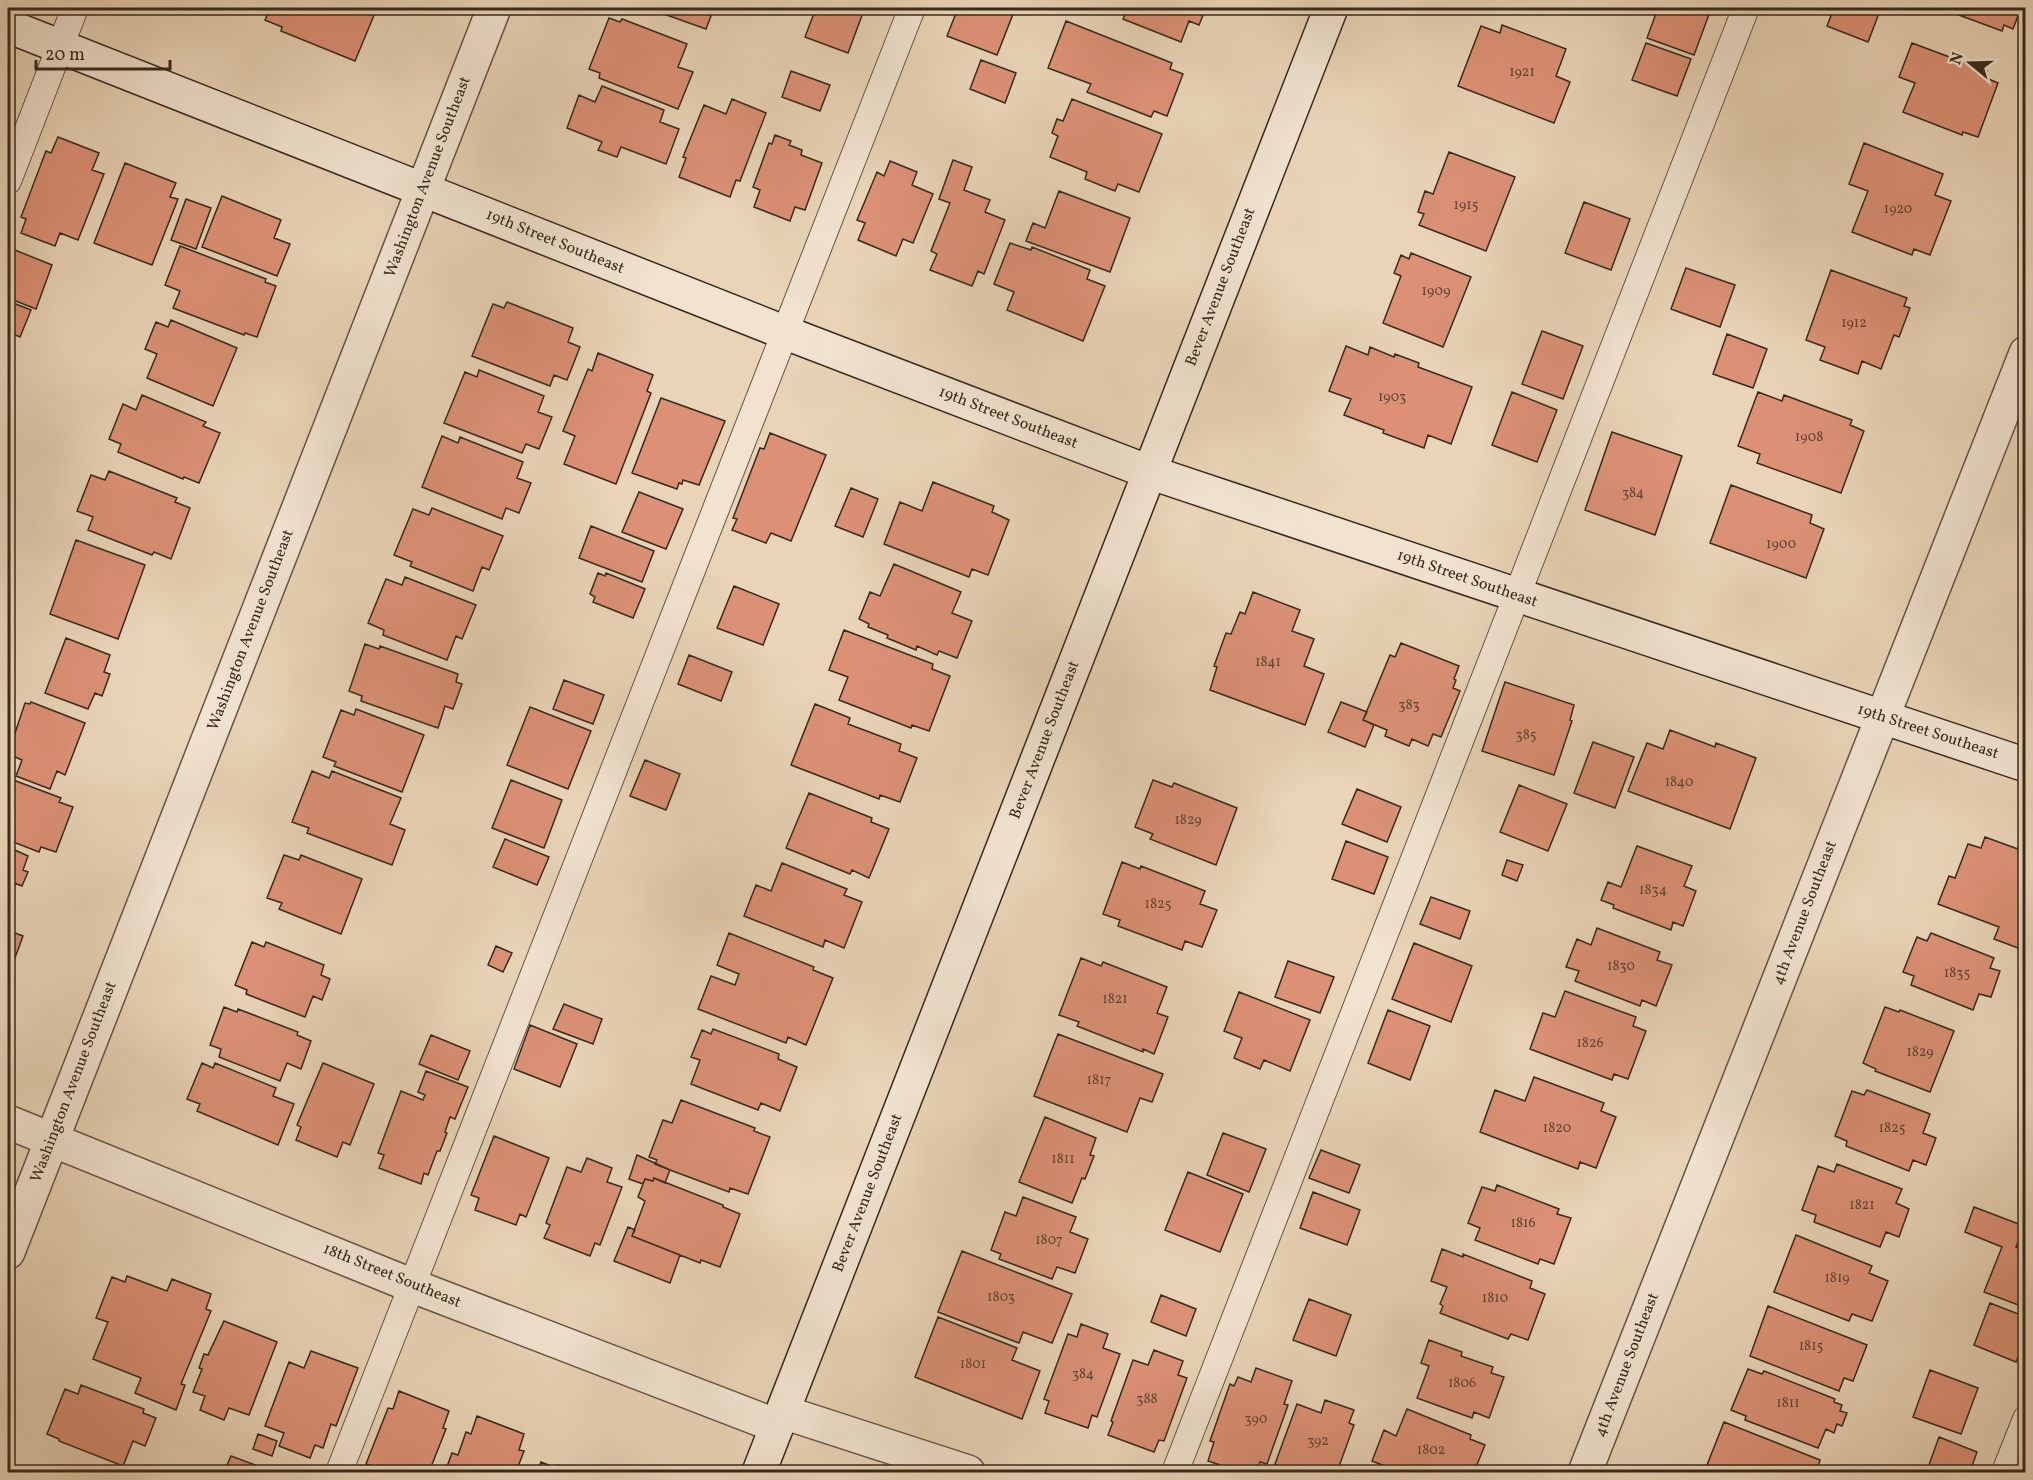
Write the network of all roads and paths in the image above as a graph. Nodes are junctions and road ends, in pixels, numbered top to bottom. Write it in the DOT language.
graph roads {
  1 [pos="75,8"];
  2 [pos="495,8"];
  3 [pos="912,8"];
  4 [pos="1330,8"];
  5 [pos="1746,8"];
  6 [pos="8,26"];
  7 [pos="60,47"];
  8 [pos="8,181"];
  9 [pos="423,190"];
  10 [pos="786,333"];
  11 [pos="2025,353"];
  12 [pos="1149,472"];
  13 [pos="1517,596"];
  14 [pos="1882,717"];
  15 [pos="2025,765"];
  16 [pos="8,1122"];
  17 [pos="51,1139"];
  18 [pos="8,1252"];
  19 [pos="413,1286"];
  20 [pos="780,1419"];
  21 [pos="2025,1419"];
  22 [pos="339,1473"];
  23 [pos="759,1473"];
  24 [pos="968,1473"];
  25 [pos="1175,1473"];
  26 [pos="1585,1473"];
  27 [pos="2005,1473"];
  1 -- 7 [label="lane"];
  2 -- 9 [label="street, Washington Avenue Southeast"];
  3 -- 10 [label="lane"];
  4 -- 12 [label="street, Bever Avenue Southeast"];
  5 -- 13 [label="lane"];
  6 -- 7 [label="street, 19th Street Southeast"];
  7 -- 8 [label="lane"];
  7 -- 9 [label="street, 19th Street Southeast"];
  9 -- 10 [label="street, 19th Street Southeast"];
  9 -- 17 [label="street, Washington Avenue Southeast"];
  10 -- 12 [label="street, 19th Street Southeast"];
  10 -- 19 [label="lane"];
  11 -- 14 [label="street, 4th Avenue Southeast"];
  12 -- 13 [label="street, 19th Street Southeast"];
  12 -- 20 [label="street, Bever Avenue Southeast"];
  13 -- 14 [label="street, 19th Street Southeast"];
  13 -- 25 [label="lane"];
  14 -- 15 [label="street, 19th Street Southeast"];
  14 -- 26 [label="street, 4th Avenue Southeast"];
  16 -- 17 [label="street, 18th Street Southeast"];
  17 -- 18 [label="street, Washington Avenue Southeast"];
  17 -- 19 [label="street, 18th Street Southeast"];
  19 -- 20 [label="street, 18th Street Southeast"];
  19 -- 22 [label="lane"];
  20 -- 23 [label="street, Bever Avenue Southeast"];
  20 -- 24 [label="street, 18th Street Southeast"];
  21 -- 27 [label="lane"];
}
